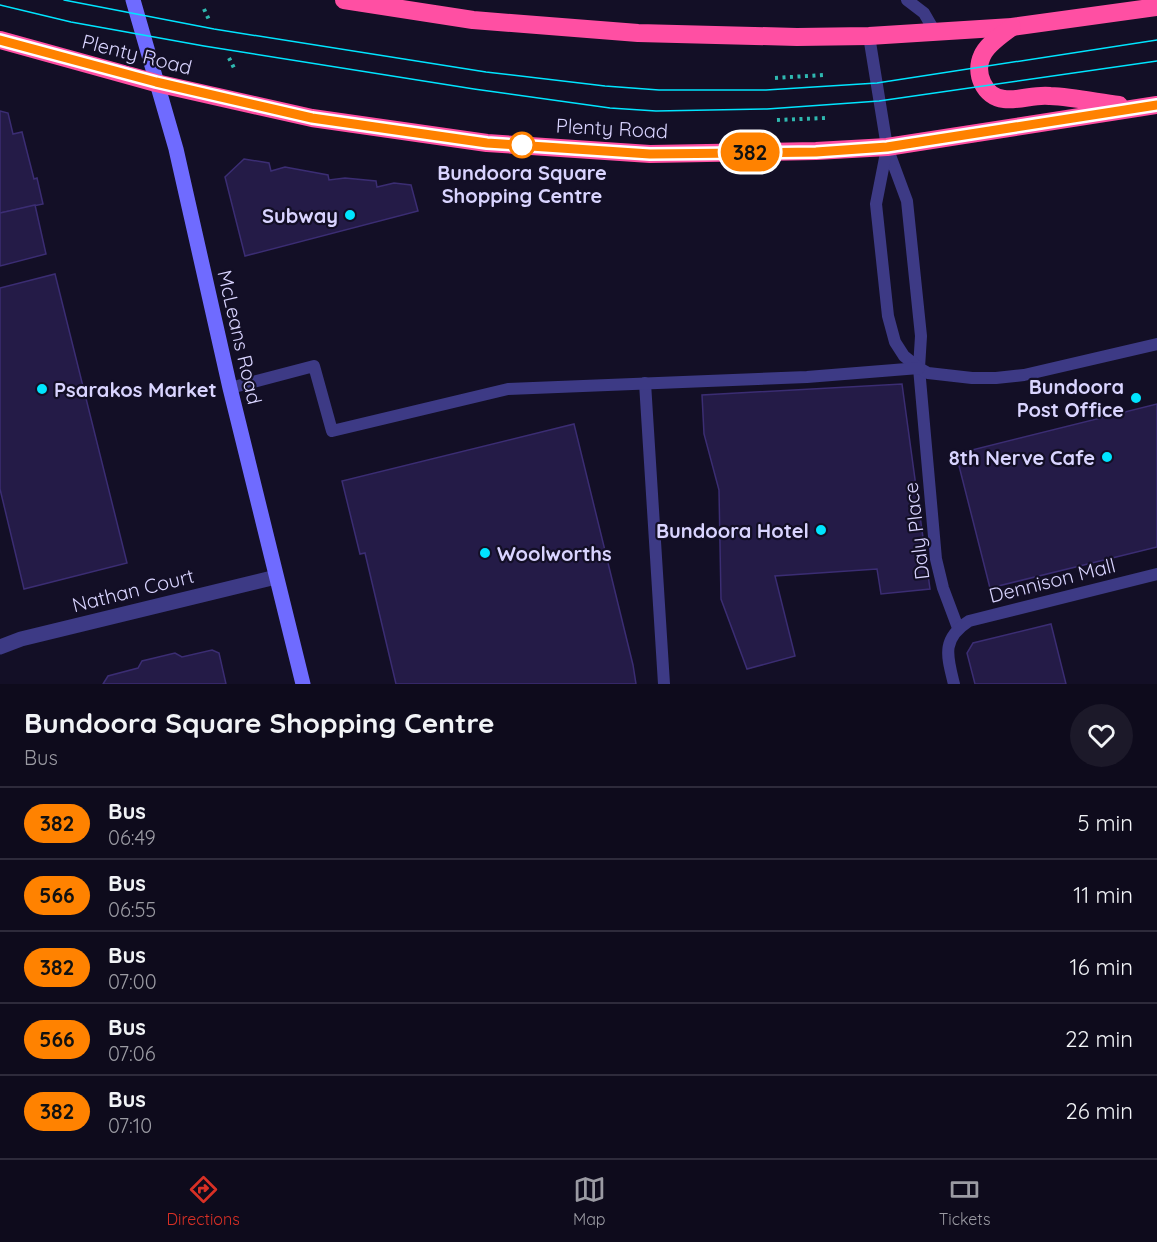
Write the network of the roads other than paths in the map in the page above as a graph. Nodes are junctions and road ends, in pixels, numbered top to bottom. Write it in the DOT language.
graph roads {
  1 [pos="133,0"];
  2 [pos="344,0"];
  3 [pos="907,0"];
  4 [pos="1157,7"];
  5 [pos="1012,27"];
  6 [pos="935,32"];
  7 [pos="869,36"];
  8 [pos="0,40"];
  9 [pos="156,82"];
  10 [pos="1148,106"];
  11 [pos="887,147"];
  12 [pos="1157,344"];
  13 [pos="919,368"];
  14 [pos="645,383"];
  15 [pos="230,388"];
  16 [pos="1157,574"];
  17 [pos="276,577"];
  18 [pos="958,628"];
  19 [pos="0,646"];
  20 [pos="303,684"];
  21 [pos="664,684"];
  22 [pos="954,684"];
  1 -- 9 [label="street, McLeans Road"];
  2 -- 7 [label="highway"];
  3 -- 6 [label="lane"];
  4 -- 5 [label="highway"];
  5 -- 6 [label="highway"];
  5 -- 10 [label="highway"];
  6 -- 7 [label="highway"];
  7 -- 11 [label="lane, Daly Place"];
  8 -- 9 [label="highway, Plenty Road"];
  9 -- 11 [label="highway, Plenty Road"];
  9 -- 15 [label="street, McLeans Road"];
  10 -- 11 [label="highway, Plenty Road"];
  11 -- 13 [label="lane, Daly Place"];
  11 -- 13 [label="lane, Daly Place"];
  12 -- 13 [label="lane"];
  13 -- 14 [label="lane"];
  13 -- 18 [label="lane, Daly Place"];
  14 -- 15 [label="lane"];
  14 -- 21 [label="lane"];
  15 -- 17 [label="street, McLeans Road"];
  16 -- 18 [label="lane, Dennison Mall"];
  17 -- 19 [label="street, Nathan Court"];
  17 -- 20 [label="street, McLeans Road"];
  18 -- 22 [label="lane"];
}
